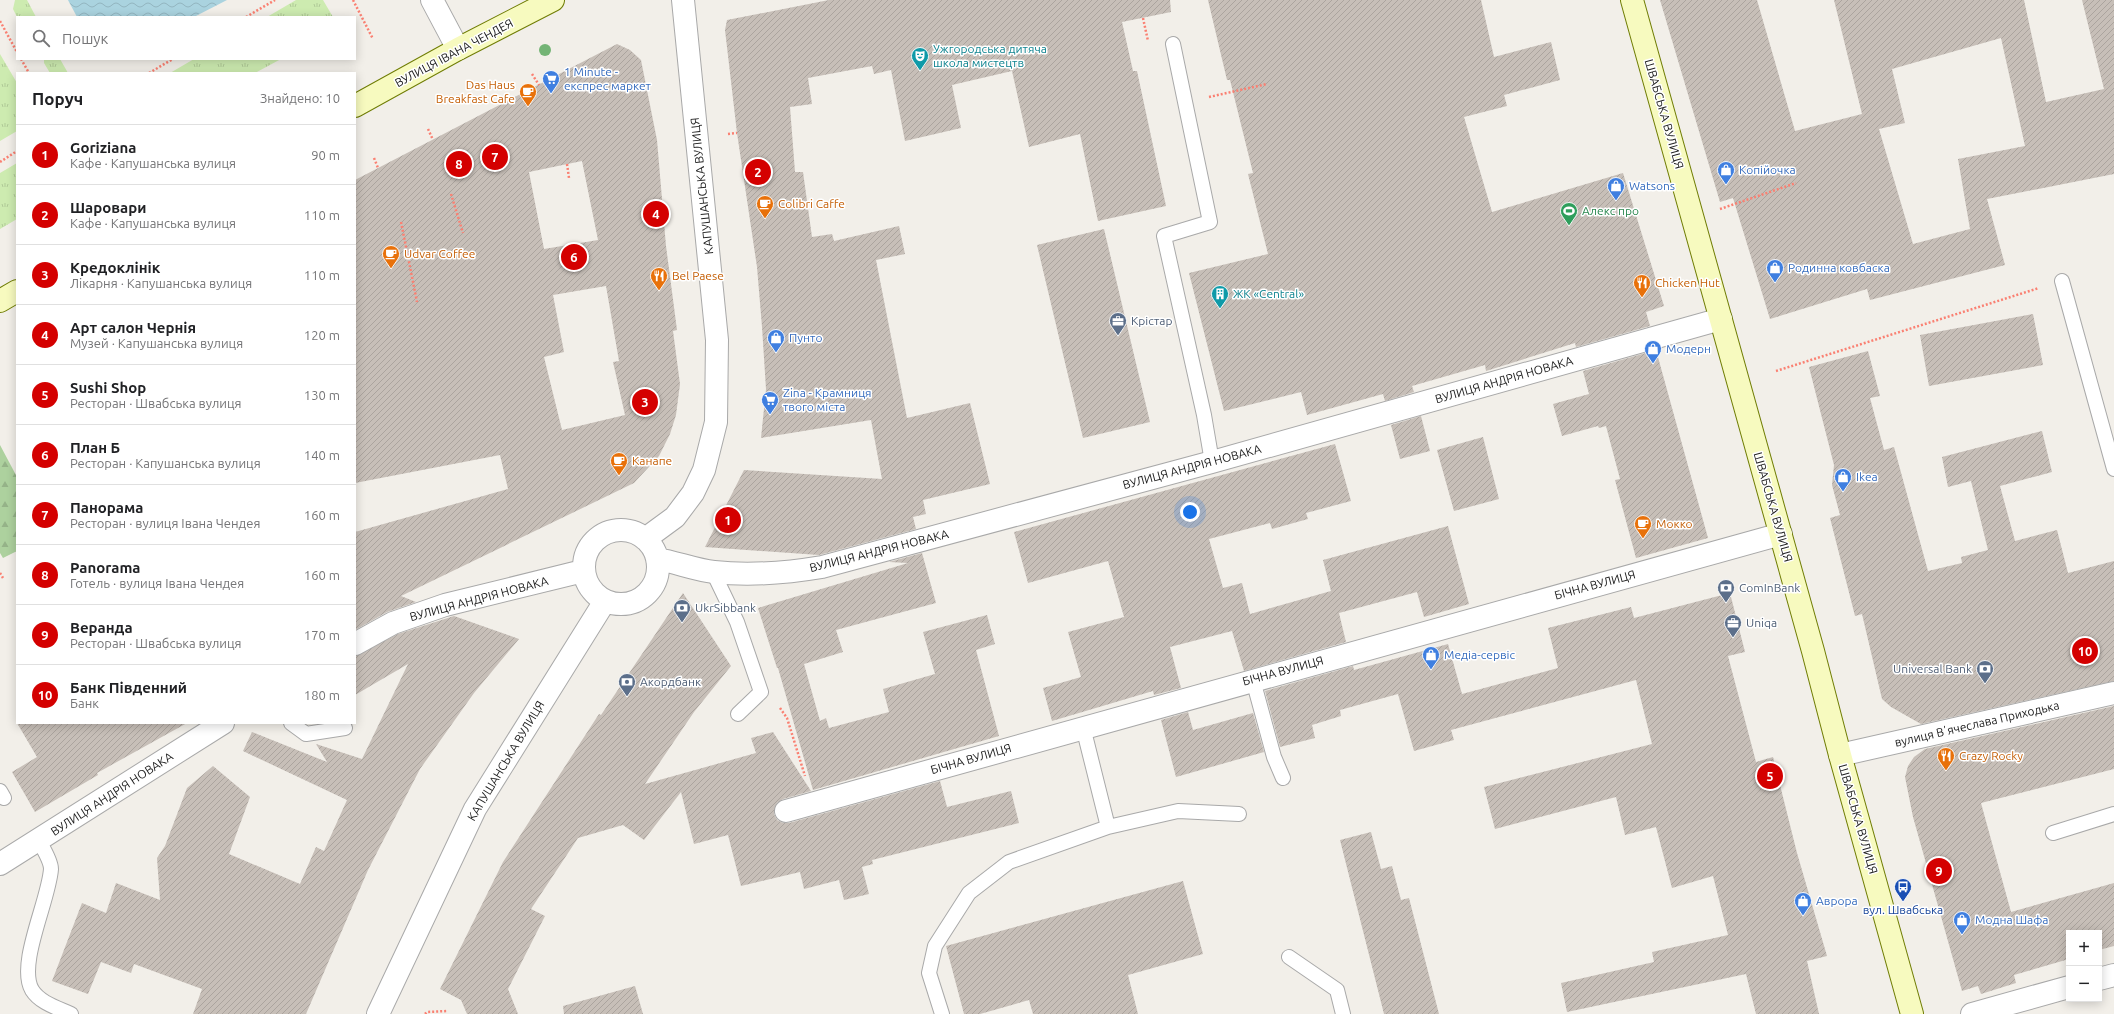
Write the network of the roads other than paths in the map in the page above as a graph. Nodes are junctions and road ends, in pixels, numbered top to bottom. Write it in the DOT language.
graph roads {
  1 [pos="432,0"];
  2 [pos="553,0"];
  3 [pos="683,0"];
  4 [pos="1632,0"];
  5 [pos="1173,44"];
  6 [pos="458,49"];
  7 [pos="356,105"];
  8 [pos="2062,281"];
  9 [pos="16,292"];
  10 [pos="0,301"];
  11 [pos="1721,319"];
  12 [pos="1212,462"];
  13 [pos="2114,469"];
  14 [pos="1781,534"];
  15 [pos="645,539"];
  16 [pos="657,559"];
  17 [pos="583,571"];
  18 [pos="713,572"];
  19 [pos="605,601"];
  20 [pos="356,643"];
  21 [pos="1253,680"];
  22 [pos="2114,693"];
  23 [pos="738,714"];
  24 [pos="221,724"];
  25 [pos="292,724"];
  26 [pos="1083,727"];
  27 [pos="344,728"];
  28 [pos="1840,755"];
  29 [pos="1283,778"];
  30 [pos="786,811"];
  31 [pos="1239,814"];
  32 [pos="2114,814"];
  33 [pos="1108,827"];
  34 [pos="2052,833"];
  35 [pos="40,841"];
  36 [pos="0,864"];
  37 [pos="1289,957"];
  38 [pos="2114,975"];
  39 [pos="2102,978"];
  40 [pos="2066,988"];
  41 [pos="71,1014"];
  42 [pos="378,1014"];
  43 [pos="942,1014"];
  44 [pos="1343,1014"];
  45 [pos="1912,1014"];
  46 [pos="1972,1014"];
  1 -- 6 [label="street"];
  2 -- 6 [label="street, ВУЛИЦЯ ІВАНА ЧЕНДЕЯ"];
  3 -- 15 [label="street, КАПУШАНСЬКА ВУЛИЦЯ"];
  4 -- 11 [label="street, ШВАБСЬКА ВУЛИЦЯ"];
  5 -- 12 [label="lane"];
  6 -- 7 [label="street, ВУЛИЦЯ ІВАНА ЧЕНДЕЯ"];
  8 -- 13 [label="lane"];
  9 -- 10 [label="street"];
  11 -- 12 [label="street, ВУЛИЦЯ АНДРІЯ НОВАКА"];
  11 -- 14 [label="street, ШВАБСЬКА ВУЛИЦЯ"];
  12 -- 18 [label="street, ВУЛИЦЯ АНДРІЯ НОВАКА"];
  14 -- 21 [label="street, БІЧНА ВУЛИЦЯ"];
  14 -- 28 [label="street, ШВАБСЬКА ВУЛИЦЯ"];
  15 -- 16 [label="street"];
  15 -- 17 [label="street"];
  16 -- 18 [label="street, ВУЛИЦЯ АНДРІЯ НОВАКА"];
  16 -- 19 [label="street"];
  17 -- 19 [label="street"];
  17 -- 20 [label="street, ВУЛИЦЯ АНДРІЯ НОВАКА"];
  18 -- 23 [label="lane"];
  19 -- 42 [label="street, КАПУШАНСЬКА ВУЛИЦЯ"];
  21 -- 26 [label="street, БІЧНА ВУЛИЦЯ"];
  21 -- 29 [label="lane"];
  22 -- 28 [label="street, вулиця Вʼячеслава Приходька"];
  24 -- 35 [label="street, ВУЛИЦЯ АНДРІЯ НОВАКА"];
  25 -- 27 [label="lane"];
  26 -- 30 [label="street, БІЧНА ВУЛИЦЯ"];
  26 -- 33 [label="lane"];
  28 -- 45 [label="street, ШВАБСЬКА ВУЛИЦЯ"];
  31 -- 33 [label="lane"];
  32 -- 34 [label="lane"];
  33 -- 43 [label="lane"];
  35 -- 36 [label="street, ВУЛИЦЯ АНДРІЯ НОВАКА"];
  35 -- 41 [label="lane"];
  37 -- 44 [label="lane"];
  38 -- 39 [label="street"];
  40 -- 46 [label="street"];
}
